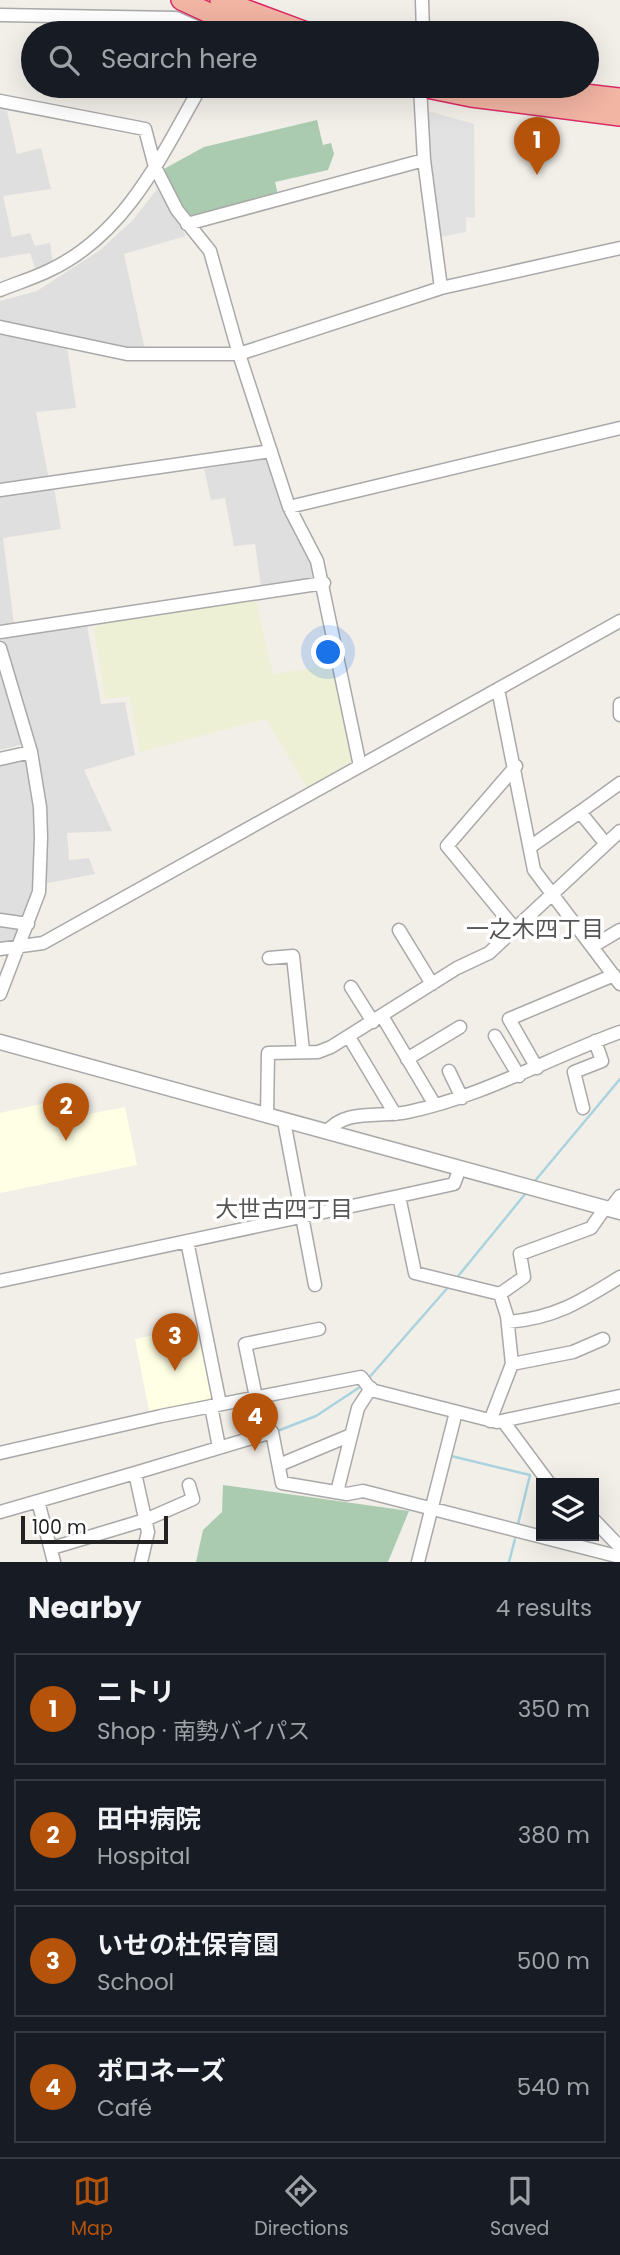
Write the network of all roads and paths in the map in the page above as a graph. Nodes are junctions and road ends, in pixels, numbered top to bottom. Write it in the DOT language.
graph roads {
  1 [pos="181,0"];
  2 [pos="220,0"];
  3 [pos="422,0"];
  4 [pos="0,15"];
  5 [pos="181,21"];
  6 [pos="229,21"];
  7 [pos="236,21"];
  8 [pos="423,21"];
  9 [pos="599,96"];
  10 [pos="194,98"];
  11 [pos="419,98"];
  12 [pos="479,98"];
  13 [pos="620,98"];
  14 [pos="0,101"];
  15 [pos="620,116"];
  16 [pos="424,160"];
  17 [pos="155,167"];
  18 [pos="187,224"];
  19 [pos="620,248"];
  20 [pos="441,288"];
  21 [pos="0,290"];
  22 [pos="0,327"];
  23 [pos="239,354"];
  24 [pos="620,428"];
  25 [pos="271,451"];
  26 [pos="0,490"];
  27 [pos="289,507"];
  28 [pos="324,583"];
  29 [pos="620,621"];
  30 [pos="0,632"];
  31 [pos="0,648"];
  32 [pos="498,689"];
  33 [pos="620,704"];
  34 [pos="620,715"];
  35 [pos="31,752"];
  36 [pos="0,759"];
  37 [pos="360,766"];
  38 [pos="516,766"];
  39 [pos="620,783"];
  40 [pos="580,811"];
  41 [pos="620,831"];
  42 [pos="605,843"];
  43 [pos="530,847"];
  44 [pos="553,896"];
  45 [pos="0,920"];
  46 [pos="28,923"];
  47 [pos="399,930"];
  48 [pos="516,930"];
  49 [pos="620,930"];
  50 [pos="593,946"];
  51 [pos="18,948"];
  52 [pos="0,949"];
  53 [pos="268,958"];
  54 [pos="617,980"];
  55 [pos="432,984"];
  56 [pos="351,987"];
  57 [pos="0,994"];
  58 [pos="377,1019"];
  59 [pos="460,1027"];
  60 [pos="620,1031"];
  61 [pos="349,1037"];
  62 [pos="495,1037"];
  63 [pos="595,1041"];
  64 [pos="0,1042"];
  65 [pos="303,1051"];
  66 [pos="407,1059"];
  67 [pos="537,1068"];
  68 [pos="449,1071"];
  69 [pos="519,1076"];
  70 [pos="462,1098"];
  71 [pos="435,1105"];
  72 [pos="583,1108"];
  73 [pos="396,1114"];
  74 [pos="267,1116"];
  75 [pos="285,1121"];
  76 [pos="327,1132"];
  77 [pos="460,1168"];
  78 [pos="399,1196"];
  79 [pos="620,1196"];
  80 [pos="612,1210"];
  81 [pos="304,1214"];
  82 [pos="187,1241"];
  83 [pos="620,1277"];
  84 [pos="0,1281"];
  85 [pos="314,1285"];
  86 [pos="500,1294"];
  87 [pos="508,1322"];
  88 [pos="319,1329"];
  89 [pos="603,1339"];
  90 [pos="512,1364"];
  91 [pos="367,1384"];
  92 [pos="620,1396"];
  93 [pos="256,1397"];
  94 [pos="216,1405"];
  95 [pos="456,1412"];
  96 [pos="496,1421"];
  97 [pos="351,1435"];
  98 [pos="219,1447"];
  99 [pos="0,1453"];
  100 [pos="279,1465"];
  101 [pos="135,1473"];
  102 [pos="545,1478"];
  103 [pos="189,1485"];
  104 [pos="337,1492"];
  105 [pos="38,1501"];
  106 [pos="432,1508"];
  107 [pos="0,1512"];
  108 [pos="145,1520"];
  109 [pos="599,1525"];
  110 [pos="620,1547"];
  111 [pos="52,1548"];
  112 [pos="620,1557"];
  113 [pos="54,1562"];
  114 [pos="141,1562"];
  115 [pos="418,1562"];
  1 -- 6 [label="highway"];
  2 -- 7 [label="highway"];
  3 -- 8 [label="street"];
  4 -- 5 [label="street"];
  9 -- 13 [label="highway"];
  10 -- 17 [label="street"];
  11 -- 16 [label="street"];
  12 -- 15 [label="highway"];
  14 -- 17 [label="street"];
  16 -- 18 [label="street"];
  16 -- 20 [label="street"];
  17 -- 18 [label="street"];
  17 -- 21 [label="street"];
  18 -- 23 [label="street"];
  19 -- 20 [label="street"];
  20 -- 23 [label="street"];
  22 -- 23 [label="street"];
  23 -- 25 [label="street"];
  24 -- 27 [label="street"];
  25 -- 26 [label="street"];
  25 -- 27 [label="street"];
  27 -- 28 [label="street"];
  28 -- 30 [label="street"];
  28 -- 37 [label="street"];
  29 -- 32 [label="street"];
  31 -- 35 [label="street"];
  32 -- 37 [label="street"];
  32 -- 38 [label="street"];
  33 -- 34 [label="street"];
  35 -- 36 [label="street"];
  35 -- 46 [label="street"];
  37 -- 51 [label="street"];
  38 -- 43 [label="street"];
  38 -- 48 [label="street"];
  39 -- 40 [label="street"];
  40 -- 42 [label="street"];
  40 -- 43 [label="street"];
  41 -- 42 [label="street"];
  42 -- 44 [label="street"];
  43 -- 44 [label="street"];
  44 -- 48 [label="street"];
  44 -- 50 [label="street"];
  45 -- 46 [label="street"];
  46 -- 51 [label="street"];
  47 -- 55 [label="street"];
  48 -- 55 [label="street"];
  49 -- 50 [label="street"];
  50 -- 54 [label="street"];
  51 -- 52 [label="street"];
  51 -- 57 [label="street"];
  53 -- 65 [label="street"];
  54 -- 67 [label="street"];
  55 -- 58 [label="street"];
  56 -- 58 [label="street"];
  58 -- 61 [label="street"];
  58 -- 66 [label="street"];
  59 -- 66 [label="street"];
  60 -- 63 [label="street"];
  61 -- 65 [label="street"];
  61 -- 73 [label="street"];
  62 -- 69 [label="street"];
  63 -- 67 [label="street"];
  63 -- 72 [label="street"];
  64 -- 74 [label="street"];
  65 -- 74 [label="street"];
  66 -- 71 [label="street"];
  67 -- 69 [label="street"];
  68 -- 70 [label="street"];
  69 -- 70 [label="street"];
  70 -- 71 [label="street"];
  71 -- 73 [label="street"];
  73 -- 76 [label="street"];
  74 -- 75 [label="street"];
  75 -- 76 [label="street"];
  75 -- 81 [label="street"];
  76 -- 77 [label="street"];
  77 -- 78 [label="street"];
  77 -- 80 [label="street"];
  78 -- 81 [label="street"];
  78 -- 86 [label="street"];
  79 -- 80 [label="street"];
  80 -- 86 [label="street"];
  81 -- 82 [label="street"];
  81 -- 85 [label="street"];
  82 -- 84 [label="street"];
  82 -- 94 [label="street"];
  83 -- 87 [label="street"];
  86 -- 87 [label="street"];
  87 -- 90 [label="street"];
  88 -- 93 [label="street"];
  89 -- 90 [label="street"];
  90 -- 96 [label="street"];
  91 -- 93 [label="street"];
  91 -- 95 [label="street"];
  91 -- 97 [label="street"];
  92 -- 96 [label="street"];
  93 -- 94 [label="street"];
  94 -- 98 [label="street"];
  94 -- 99 [label="street"];
  95 -- 96 [label="street"];
  95 -- 106 [label="street"];
  96 -- 102 [label="street"];
  97 -- 100 [label="street"];
  97 -- 104 [label="street"];
  98 -- 100 [label="street"];
  98 -- 101 [label="street"];
  100 -- 104 [label="street"];
  101 -- 105 [label="street"];
  101 -- 108 [label="street"];
  103 -- 108 [label="street"];
  104 -- 106 [label="street"];
  105 -- 107 [label="street"];
  105 -- 111 [label="street"];
  106 -- 112 [label="street"];
  106 -- 115 [label="street"];
  108 -- 111 [label="street"];
  108 -- 114 [label="street"];
  109 -- 110 [label="street"];
  111 -- 113 [label="street"];
}
